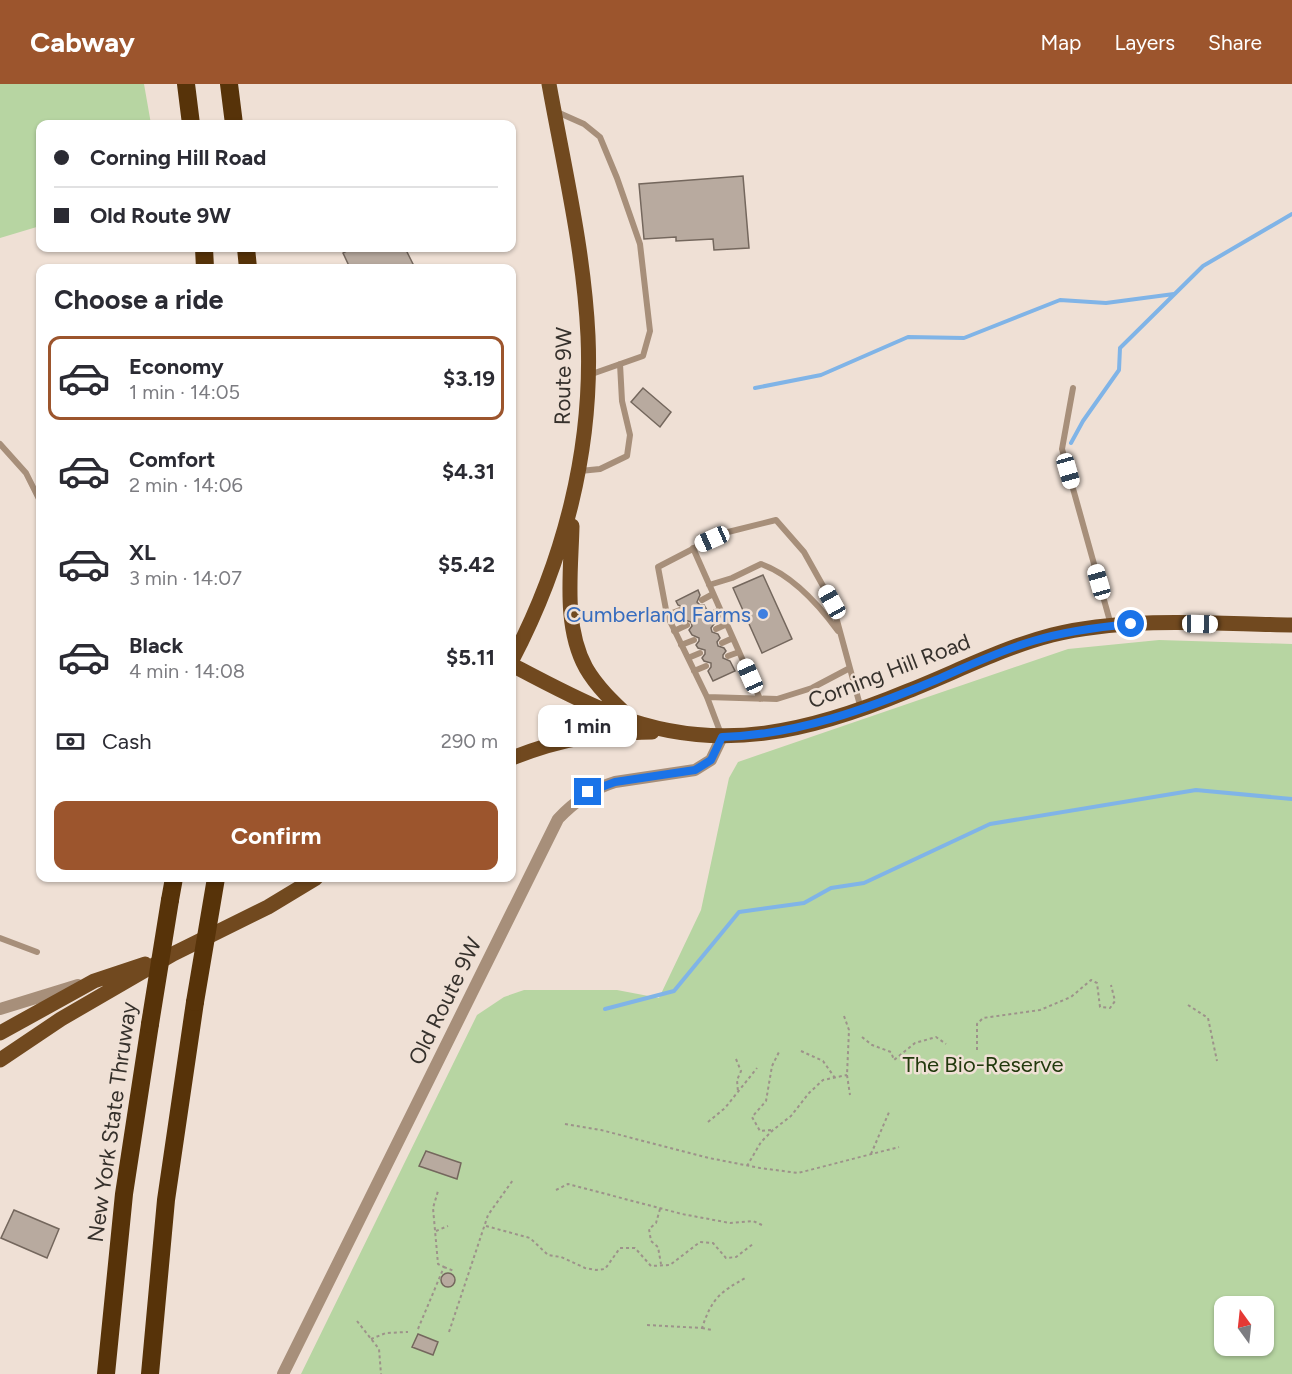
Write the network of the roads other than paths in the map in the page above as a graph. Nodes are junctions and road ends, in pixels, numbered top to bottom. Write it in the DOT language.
graph roads {
  1 [pos="186,84"];
  2 [pos="229,84"];
  3 [pos="549,84"];
  4 [pos="554,111"];
  5 [pos="190,120"];
  6 [pos="234,120"];
  7 [pos="620,364"];
  8 [pos="588,375"];
  9 [pos="1073,388"];
  10 [pos="0,444"];
  11 [pos="578,471"];
  12 [pos="36,493"];
  13 [pos="573,498"];
  14 [pos="728,532"];
  15 [pos="712,539"];
  16 [pos="693,548"];
  17 [pos="709,585"];
  18 [pos="714,594"];
  19 [pos="702,600"];
  20 [pos="680,610"];
  21 [pos="720,610"];
  22 [pos="667,615"];
  23 [pos="709,615"];
  24 [pos="727,624"];
  25 [pos="687,625"];
  26 [pos="1111,626"];
  27 [pos="1292,626"];
  28 [pos="716,629"];
  29 [pos="675,631"];
  30 [pos="840,634"];
  31 [pos="733,638"];
  32 [pos="694,640"];
  33 [pos="722,643"];
  34 [pos="681,645"];
  35 [pos="516,652"];
  36 [pos="739,652"];
  37 [pos="700,653"];
  38 [pos="728,656"];
  39 [pos="688,658"];
  40 [pos="706,666"];
  41 [pos="516,667"];
  42 [pos="848,669"];
  43 [pos="694,671"];
  44 [pos="707,697"];
  45 [pos="760,699"];
  46 [pos="861,709"];
  47 [pos="636,723"];
  48 [pos="668,732"];
  49 [pos="722,737"];
  50 [pos="516,757"];
  51 [pos="173,882"];
  52 [pos="215,882"];
  53 [pos="309,882"];
  54 [pos="0,938"];
  55 [pos="37,952"];
  56 [pos="173,954"];
  57 [pos="94,981"];
  58 [pos="0,1009"];
  59 [pos="0,1033"];
  60 [pos="0,1060"];
  61 [pos="106,1374"];
  62 [pos="150,1374"];
  63 [pos="283,1374"];
  1 -- 5 [label="highway"];
  2 -- 6 [label="highway"];
  3 -- 4 [label="main road, Route 9W"];
  4 -- 7 [label="lane"];
  4 -- 8 [label="main road, Route 9W"];
  7 -- 8 [label="lane"];
  7 -- 11 [label="lane"];
  8 -- 11 [label="main road, Route 9W"];
  9 -- 26 [label="lane"];
  10 -- 12 [label="lane"];
  11 -- 13 [label="main road, Route 9W"];
  13 -- 35 [label="main road, Route 9W"];
  13 -- 47 [label="main road"];
  14 -- 30 [label="lane"];
  15 -- 16 [label="lane"];
  16 -- 17 [label="lane"];
  16 -- 22 [label="lane"];
  17 -- 18 [label="lane"];
  17 -- 30 [label="lane"];
  18 -- 19 [label="lane"];
  18 -- 21 [label="lane"];
  20 -- 22 [label="lane"];
  21 -- 23 [label="lane"];
  21 -- 24 [label="lane"];
  22 -- 29 [label="lane"];
  24 -- 28 [label="lane"];
  24 -- 31 [label="lane"];
  25 -- 29 [label="lane"];
  26 -- 27 [label="main road, Corning Hill Road"];
  26 -- 46 [label="main road, Corning Hill Road"];
  29 -- 34 [label="lane"];
  30 -- 42 [label="lane"];
  31 -- 33 [label="lane"];
  31 -- 36 [label="lane"];
  32 -- 34 [label="lane"];
  34 -- 39 [label="lane"];
  36 -- 38 [label="lane"];
  36 -- 45 [label="lane"];
  37 -- 39 [label="lane"];
  39 -- 43 [label="lane"];
  40 -- 43 [label="lane"];
  41 -- 47 [label="main road, Corning Hill Road"];
  42 -- 45 [label="lane"];
  42 -- 46 [label="lane"];
  43 -- 44 [label="lane"];
  44 -- 45 [label="lane"];
  44 -- 49 [label="lane"];
  46 -- 49 [label="main road, Corning Hill Road"];
  47 -- 48 [label="main road, Corning Hill Road"];
  48 -- 49 [label="main road, Corning Hill Road"];
  48 -- 50 [label="main road"];
  49 -- 63 [label="street, Old Route 9W"];
  51 -- 61 [label="highway, New York State Thruway, bridge"];
  52 -- 62 [label="highway, bridge"];
  53 -- 56 [label="main road"];
  54 -- 55 [label="lane"];
  56 -- 57 [label="main road"];
  56 -- 60 [label="main road"];
  57 -- 58 [label="street"];
  57 -- 59 [label="main road"];
}
